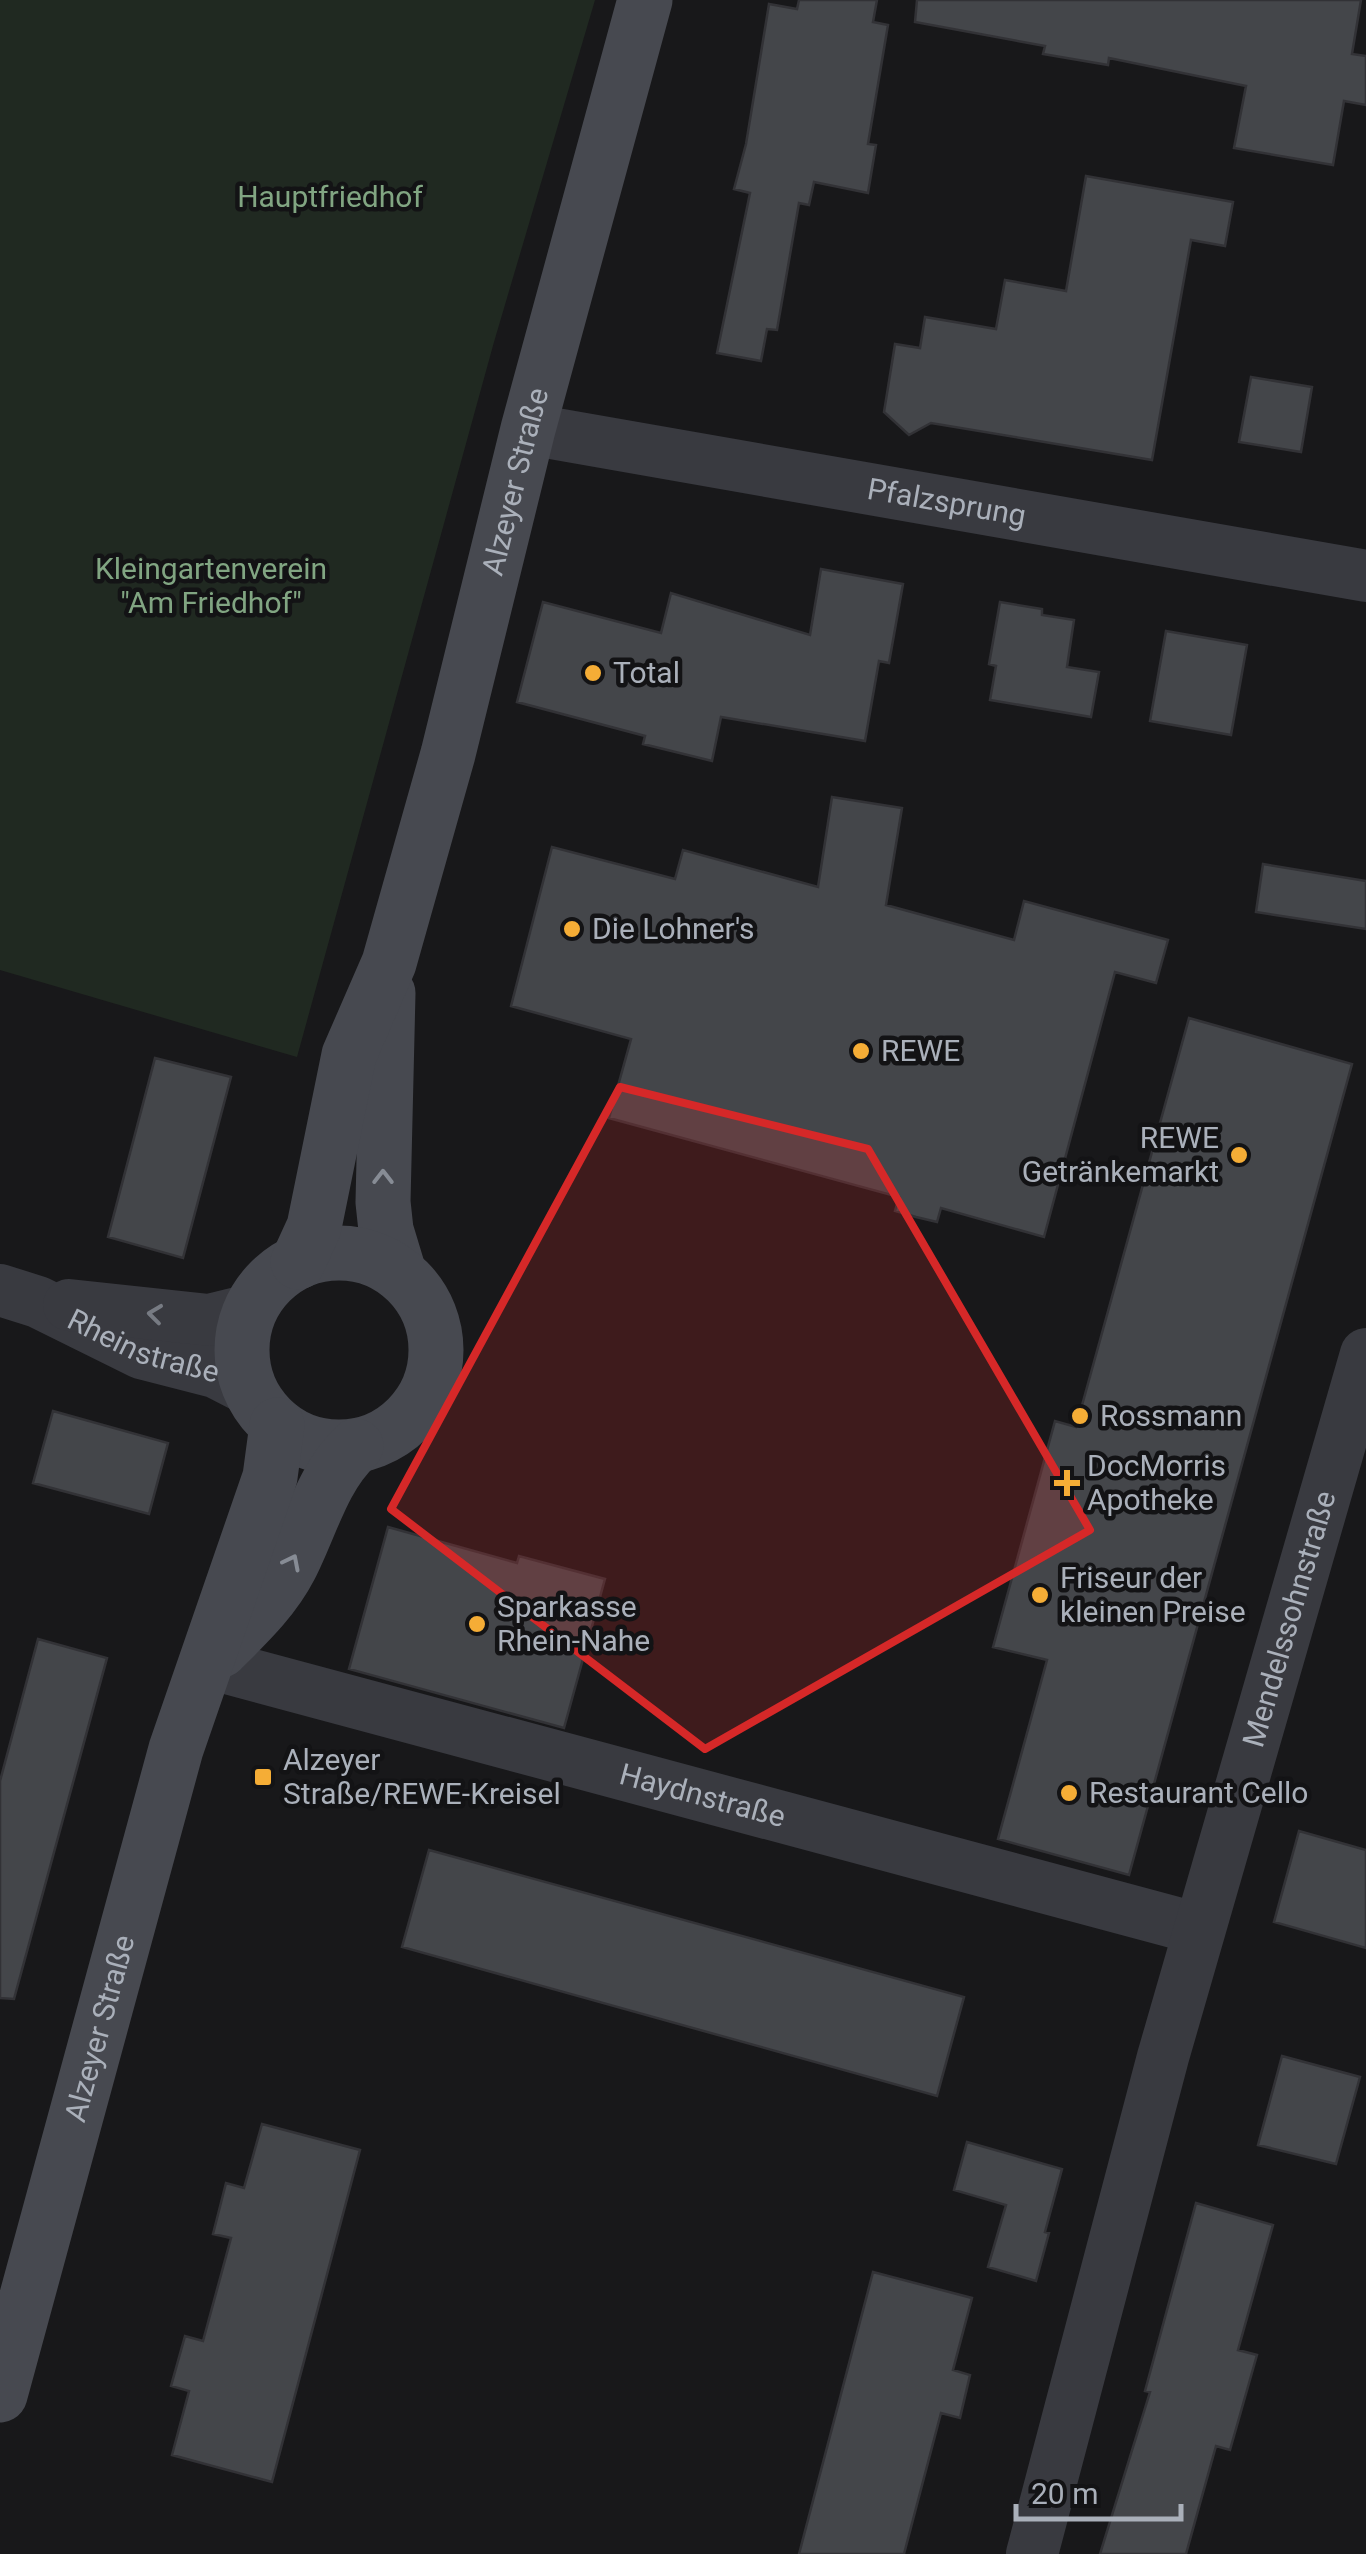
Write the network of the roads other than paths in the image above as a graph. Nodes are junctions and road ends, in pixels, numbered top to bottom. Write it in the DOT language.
graph roads {
  1 [pos="644,0"];
  2 [pos="528,429"];
  3 [pos="1366,576"];
  4 [pos="390,963"];
  5 [pos="298,1262"];
  6 [pos="399,1273"];
  7 [pos="19,1296"];
  8 [pos="250,1310"];
  9 [pos="1366,1354"];
  10 [pos="264,1408"];
  11 [pos="356,1446"];
  12 [pos="208,1663"];
  13 [pos="1198,1929"];
  14 [pos="0,2395"];
  15 [pos="1032,2554"];
  1 -- 2 [label="main road, Alzeyer Straße"];
  2 -- 3 [label="street, Pfalzsprung"];
  2 -- 4 [label="main road, Alzeyer Straße"];
  4 -- 5 [label="main road, Alzeyer Straße"];
  6 -- 4 [label="main road, Alzeyer Straße, one-way"];
  5 -- 6 [label="main road"];
  5 -- 8 [label="main road"];
  6 -- 11 [label="main road"];
  8 -- 7 [label="street, Rheinstraße, one-way"];
  7 -- 10 [label="street, Rheinstraße"];
  8 -- 10 [label="main road"];
  9 -- 13 [label="street, Mendelssohnstraße"];
  10 -- 11 [label="main road"];
  10 -- 12 [label="main road, Alzeyer Straße"];
  12 -- 11 [label="main road, Alzeyer Straße, one-way"];
  12 -- 13 [label="street, Haydnstraße"];
  12 -- 14 [label="main road, Alzeyer Straße"];
  13 -- 15 [label="street, Mendelssohnstraße"];
}
